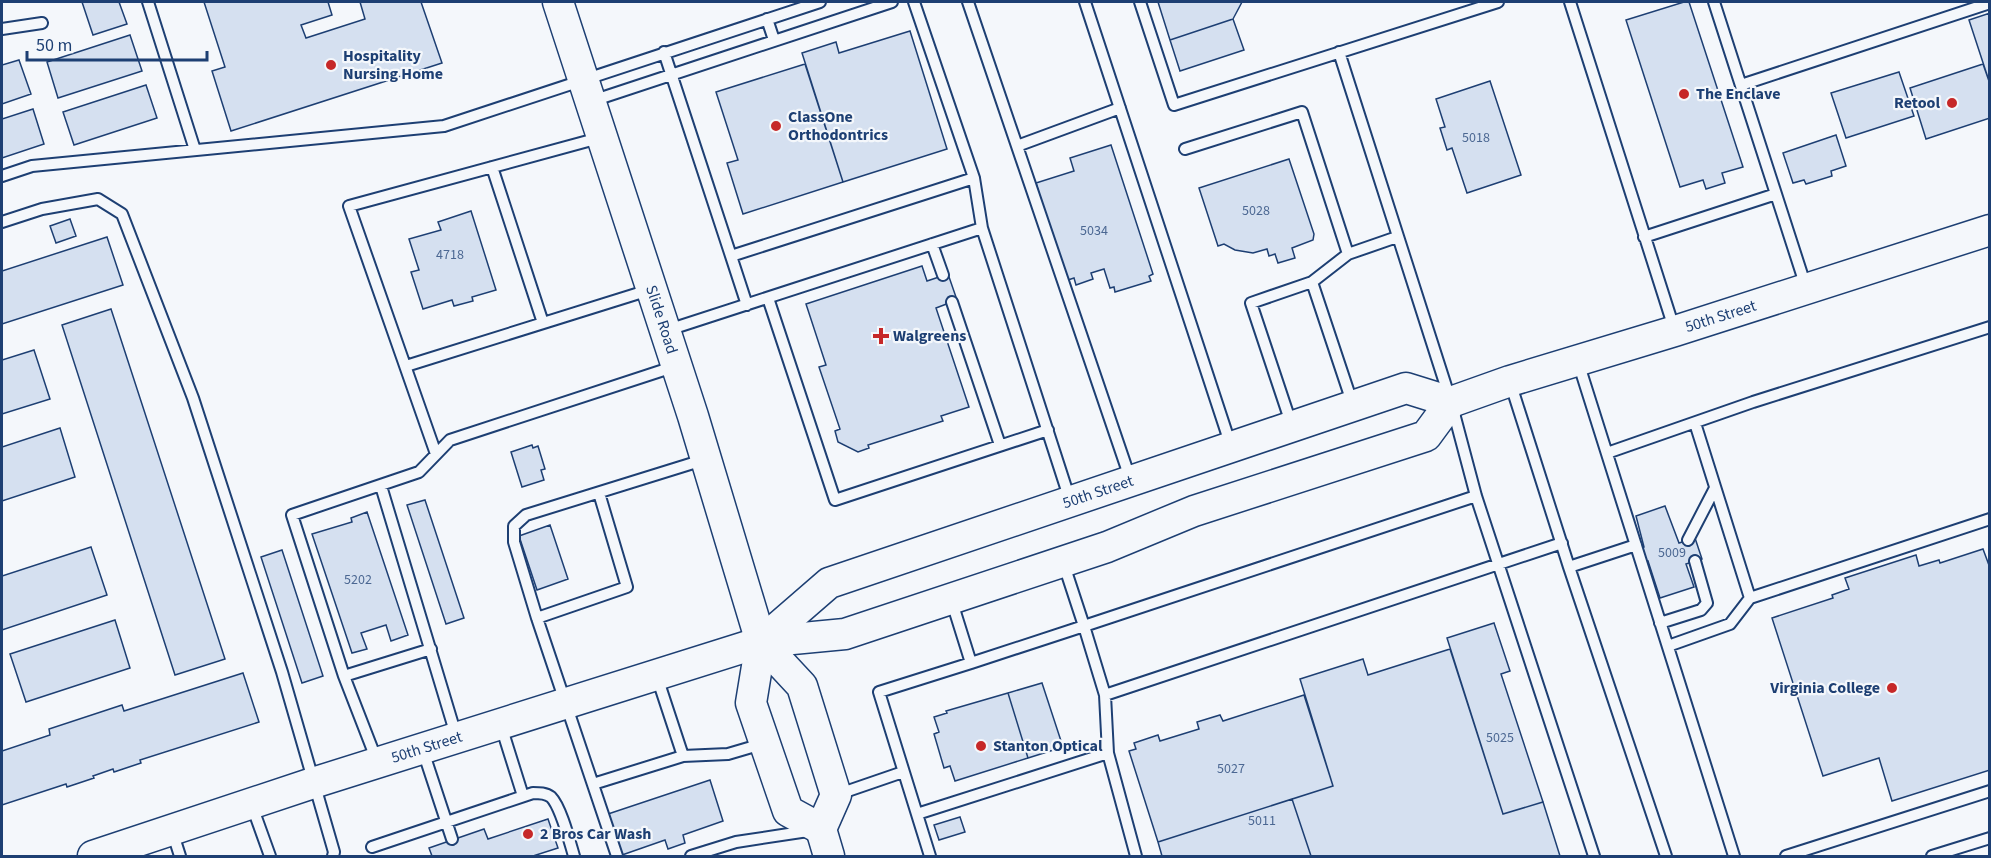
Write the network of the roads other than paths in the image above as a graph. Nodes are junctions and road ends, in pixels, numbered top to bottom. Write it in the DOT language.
graph roads {
  1 [pos="148,2"];
  2 [pos="558,2"];
  3 [pos="820,2"];
  4 [pos="890,2"];
  5 [pos="914,2"];
  6 [pos="968,2"];
  7 [pos="1085,2"];
  8 [pos="1140,2"];
  9 [pos="1498,2"];
  10 [pos="1570,2"];
  11 [pos="1714,2"];
  12 [pos="1989,3"];
  13 [pos="767,19"];
  14 [pos="42,23"];
  15 [pos="2,29"];
  16 [pos="774,40"];
  17 [pos="664,52"];
  18 [pos="1339,52"];
  19 [pos="671,74"];
  20 [pos="1741,85"];
  21 [pos="587,90"];
  22 [pos="1120,108"];
  23 [pos="602,138"];
  24 [pos="1017,146"];
  25 [pos="1185,148"];
  26 [pos="195,150"];
  27 [pos="492,167"];
  28 [pos="2,176"];
  29 [pos="974,178"];
  30 [pos="1776,194"];
  31 [pos="2,222"];
  32 [pos="982,228"];
  33 [pos="1989,230"];
  34 [pos="1397,237"];
  35 [pos="1644,237"];
  36 [pos="932,244"];
  37 [pos="1348,254"];
  38 [pos="731,256"];
  39 [pos="943,276"];
  40 [pos="1312,282"];
  41 [pos="651,289"];
  42 [pos="1807,290"];
  43 [pos="768,298"];
  44 [pos="952,302"];
  45 [pos="747,305"];
  46 [pos="543,323"];
  47 [pos="1989,327"];
  48 [pos="665,331"];
  49 [pos="1675,331"];
  50 [pos="1578,361"];
  51 [pos="406,366"];
  52 [pos="676,366"];
  53 [pos="1510,381"];
  54 [pos="1451,402"];
  55 [pos="1353,405"];
  56 [pos="1695,423"];
  57 [pos="1292,426"];
  58 [pos="1048,430"];
  59 [pos="1000,445"];
  60 [pos="1231,447"];
  61 [pos="1607,453"];
  62 [pos="436,454"];
  63 [pos="706,459"];
  64 [pos="1131,480"];
  65 [pos="381,486"];
  66 [pos="1715,488"];
  67 [pos="599,493"];
  68 [pos="1476,496"];
  69 [pos="1070,501"];
  70 [pos="1989,519"];
  71 [pos="1688,540"];
  72 [pos="1562,543"];
  73 [pos="1635,545"];
  74 [pos="1695,561"];
  75 [pos="1063,562"];
  76 [pos="1499,565"];
  77 [pos="1569,567"];
  78 [pos="1750,598"];
  79 [pos="951,599"];
  80 [pos="537,618"];
  81 [pos="1660,623"];
  82 [pos="1084,626"];
  83 [pos="760,642"];
  84 [pos="1668,646"];
  85 [pos="431,649"];
  86 [pos="971,663"];
  87 [pos="656,674"];
  88 [pos="344,676"];
  89 [pos="1105,695"];
  90 [pos="565,703"];
  91 [pos="500,723"];
  92 [pos="457,736"];
  93 [pos="765,743"];
  94 [pos="422,748"];
  95 [pos="1108,753"];
  96 [pos="683,756"];
  97 [pos="377,762"];
  98 [pos="903,772"];
  99 [pos="315,782"];
  100 [pos="593,784"];
  101 [pos="1989,791"];
  102 [pos="836,795"];
  103 [pos="523,796"];
  104 [pos="251,803"];
  105 [pos="917,814"];
  106 [pos="446,822"];
  107 [pos="821,829"];
  108 [pos="1989,838"];
  109 [pos="452,840"];
  110 [pos="176,843"];
  111 [pos="372,847"];
  112 [pos="93,856"];
  113 [pos="270,856"];
  114 [pos="333,856"];
  115 [pos="574,856"];
  116 [pos="617,856"];
  117 [pos="691,856"];
  118 [pos="830,856"];
  119 [pos="930,856"];
  120 [pos="1136,856"];
  121 [pos="1594,856"];
  122 [pos="1666,856"];
  123 [pos="1734,856"];
  124 [pos="1786,856"];
  125 [pos="1932,856"];
  1 -- 26 [label="lane"];
  2 -- 21 [label="main road, Slide Road"];
  3 -- 13 [label="lane"];
  4 -- 16 [label="lane"];
  5 -- 29 [label="lane"];
  6 -- 24 [label="lane"];
  7 -- 22 [label="lane"];
  8 -- 18 [label="lane"];
  9 -- 18 [label="lane"];
  10 -- 35 [label="lane"];
  11 -- 20 [label="lane"];
  12 -- 20 [label="lane"];
  13 -- 16 [label="lane"];
  13 -- 17 [label="lane"];
  14 -- 15 [label="lane"];
  16 -- 19 [label="lane"];
  17 -- 19 [label="lane"];
  17 -- 21 [label="lane"];
  18 -- 34 [label="lane"];
  19 -- 21 [label="lane"];
  19 -- 38 [label="lane"];
  20 -- 30 [label="lane"];
  21 -- 23 [label="main road, Slide Road"];
  21 -- 26 [label="lane"];
  22 -- 24 [label="lane"];
  22 -- 60 [label="lane"];
  23 -- 27 [label="lane"];
  23 -- 41 [label="main road, Slide Road"];
  24 -- 64 [label="lane"];
  25 -- 37 [label="lane"];
  26 -- 28 [label="lane"];
  27 -- 46 [label="lane"];
  27 -- 51 [label="lane"];
  29 -- 32 [label="lane"];
  29 -- 38 [label="lane"];
  30 -- 35 [label="lane"];
  30 -- 42 [label="lane"];
  31 -- 99 [label="lane"];
  32 -- 36 [label="lane"];
  32 -- 58 [label="lane"];
  33 -- 42 [label="main road, 50th Street"];
  34 -- 37 [label="lane"];
  34 -- 54 [label="lane"];
  35 -- 49 [label="lane"];
  36 -- 39 [label="lane"];
  36 -- 43 [label="lane"];
  37 -- 40 [label="lane"];
  38 -- 45 [label="lane"];
  40 -- 55 [label="lane"];
  40 -- 57 [label="lane"];
  41 -- 46 [label="lane"];
  41 -- 48 [label="main road, Slide Road"];
  42 -- 49 [label="main road, 50th Street"];
  43 -- 45 [label="lane"];
  43 -- 59 [label="lane"];
  44 -- 59 [label="lane"];
  45 -- 48 [label="lane"];
  46 -- 51 [label="lane"];
  47 -- 56 [label="lane"];
  48 -- 52 [label="main road, Slide Road"];
  49 -- 50 [label="main road, 50th Street"];
  50 -- 53 [label="main road, 50th Street"];
  50 -- 61 [label="lane"];
  51 -- 62 [label="lane"];
  52 -- 62 [label="lane"];
  52 -- 63 [label="main road, Slide Road"];
  53 -- 54 [label="main road, 50th Street"];
  53 -- 72 [label="lane"];
  54 -- 55 [label="main road, 50th Street"];
  54 -- 68 [label="lane"];
  54 -- 75 [label="main road, 50th Street"];
  55 -- 57 [label="main road, 50th Street"];
  56 -- 61 [label="lane"];
  56 -- 66 [label="lane"];
  57 -- 60 [label="main road, 50th Street"];
  58 -- 59 [label="lane"];
  58 -- 69 [label="lane"];
  60 -- 64 [label="main road, 50th Street"];
  61 -- 73 [label="lane"];
  62 -- 65 [label="lane"];
  63 -- 67 [label="lane"];
  63 -- 83 [label="main road, Slide Road"];
  64 -- 69 [label="main road, 50th Street"];
  65 -- 85 [label="lane"];
  65 -- 88 [label="lane"];
  66 -- 71 [label="lane"];
  66 -- 78 [label="lane"];
  67 -- 80 [label="lane"];
  67 -- 80 [label="lane"];
  68 -- 76 [label="lane"];
  68 -- 82 [label="lane"];
  69 -- 83 [label="main road, 50th Street"];
  70 -- 78 [label="lane"];
  72 -- 76 [label="lane"];
  72 -- 77 [label="lane"];
  73 -- 77 [label="lane"];
  73 -- 81 [label="lane"];
  74 -- 81 [label="lane"];
  75 -- 79 [label="main road, 50th Street"];
  75 -- 82 [label="lane"];
  76 -- 89 [label="lane"];
  76 -- 121 [label="lane"];
  77 -- 122 [label="lane"];
  78 -- 84 [label="lane"];
  79 -- 83 [label="main road, 50th Street"];
  79 -- 86 [label="lane"];
  80 -- 90 [label="lane"];
  81 -- 84 [label="lane"];
  82 -- 86 [label="lane"];
  82 -- 89 [label="lane"];
  83 -- 87 [label="main road, 50th Street"];
  83 -- 93 [label="main road, Slide Road"];
  83 -- 102 [label="main road, Slide Road"];
  84 -- 123 [label="lane"];
  85 -- 88 [label="lane"];
  85 -- 92 [label="lane"];
  86 -- 98 [label="lane"];
  87 -- 90 [label="main road, 50th Street"];
  87 -- 96 [label="lane"];
  88 -- 97 [label="lane"];
  89 -- 95 [label="lane"];
  90 -- 91 [label="main road, 50th Street"];
  90 -- 100 [label="lane"];
  91 -- 92 [label="main road, 50th Street"];
  91 -- 103 [label="lane"];
  92 -- 94 [label="main road, 50th Street"];
  93 -- 96 [label="lane"];
  93 -- 107 [label="main road, Slide Road"];
  94 -- 97 [label="main road, 50th Street"];
  94 -- 106 [label="lane"];
  95 -- 105 [label="lane"];
  95 -- 120 [label="lane"];
  96 -- 100 [label="lane"];
  97 -- 99 [label="main road, 50th Street"];
  98 -- 102 [label="lane"];
  98 -- 105 [label="lane"];
  99 -- 104 [label="main road, 50th Street"];
  99 -- 114 [label="lane"];
  100 -- 116 [label="lane"];
  101 -- 124 [label="lane"];
  102 -- 107 [label="main road"];
  103 -- 106 [label="lane"];
  103 -- 115 [label="lane"];
  104 -- 110 [label="main road, 50th Street"];
  104 -- 113 [label="lane"];
  105 -- 119 [label="lane"];
  106 -- 109 [label="lane"];
  106 -- 111 [label="lane"];
  107 -- 117 [label="lane"];
  107 -- 118 [label="main road"];
  108 -- 125 [label="lane"];
  110 -- 112 [label="main road, 50th Street"];
}
